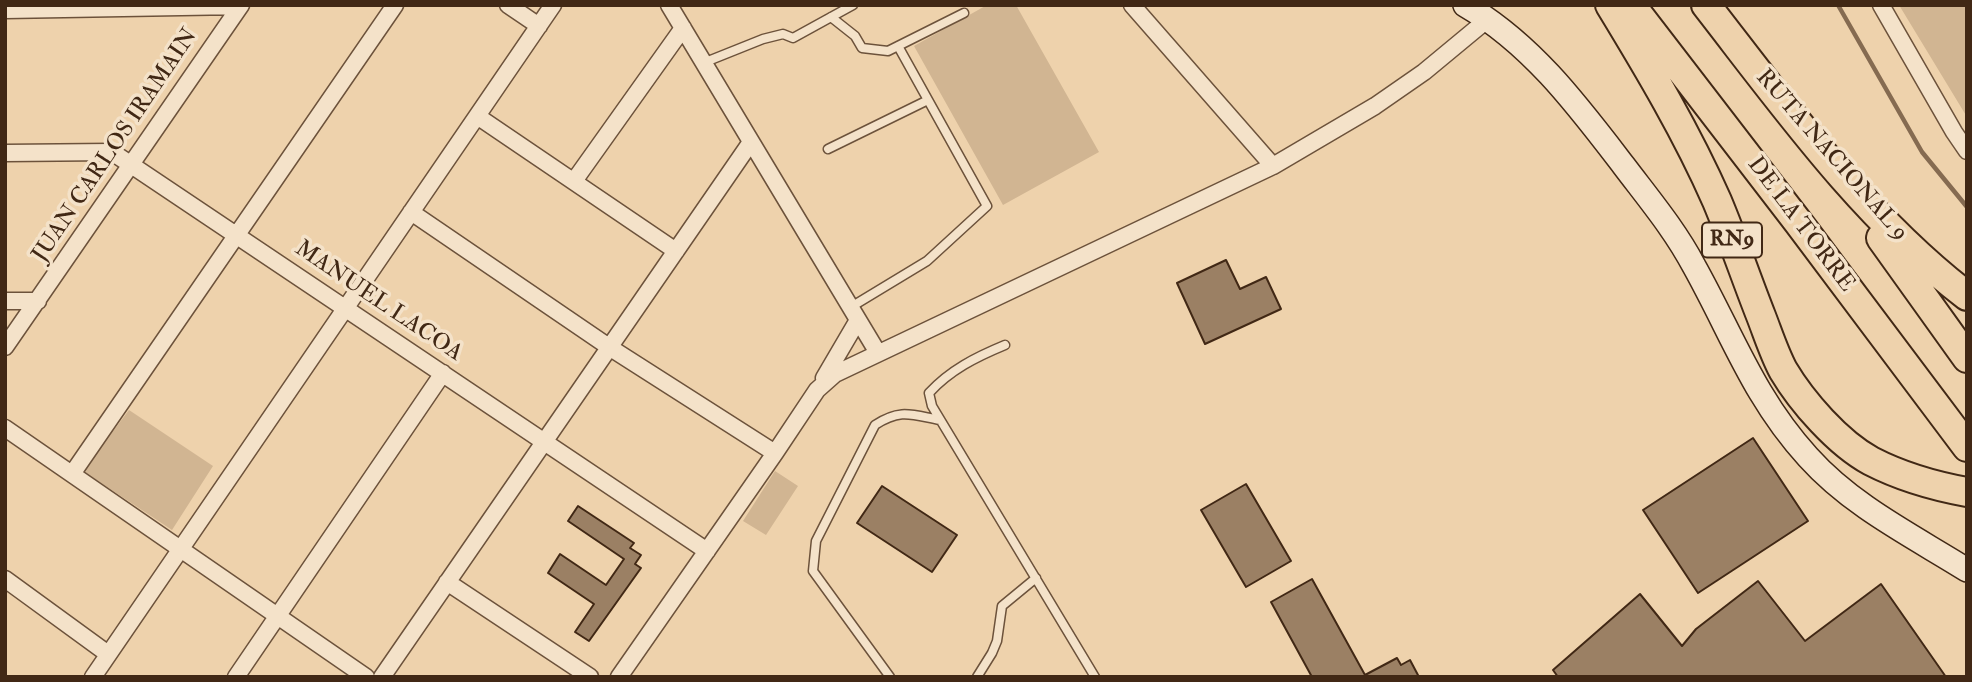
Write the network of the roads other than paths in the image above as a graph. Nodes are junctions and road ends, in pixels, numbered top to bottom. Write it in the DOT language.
graph roads {
  1 [pos="395,5"];
  2 [pos="508,5"];
  3 [pos="553,5"];
  4 [pos="669,5"];
  5 [pos="853,5"];
  6 [pos="1132,5"];
  7 [pos="1465,5"];
  8 [pos="1610,5"];
  9 [pos="1631,5"];
  10 [pos="1706,5"];
  11 [pos="1881,5"];
  12 [pos="240,6"];
  13 [pos="5,9"];
  14 [pos="964,13"];
  15 [pos="831,17"];
  16 [pos="1488,19"];
  17 [pos="539,26"];
  18 [pos="683,29"];
  19 [pos="898,46"];
  20 [pos="703,63"];
  21 [pos="928,100"];
  22 [pos="477,116"];
  23 [pos="1810,139"];
  24 [pos="751,142"];
  25 [pos="828,149"];
  26 [pos="1967,151"];
  27 [pos="5,153"];
  28 [pos="133,164"];
  29 [pos="1273,166"];
  30 [pos="573,181"];
  31 [pos="411,212"];
  32 [pos="236,234"];
  33 [pos="676,251"];
  34 [pos="1967,296"];
  35 [pos="5,301"];
  36 [pos="38,301"];
  37 [pos="346,308"];
  38 [pos="855,314"];
  39 [pos="1005,345"];
  40 [pos="5,347"];
  41 [pos="609,347"];
  42 [pos="878,353"];
  43 [pos="1967,358"];
  44 [pos="443,373"];
  45 [pos="817,390"];
  46 [pos="940,420"];
  47 [pos="5,428"];
  48 [pos="544,441"];
  49 [pos="1967,447"];
  50 [pos="775,453"];
  51 [pos="72,474"];
  52 [pos="1967,492"];
  53 [pos="180,549"];
  54 [pos="707,551"];
  55 [pos="1967,570"];
  56 [pos="1036,578"];
  57 [pos="5,579"];
  58 [pos="447,582"];
  59 [pos="277,616"];
  60 [pos="108,654"];
  61 [pos="93,677"];
  62 [pos="236,677"];
  63 [pos="366,677"];
  64 [pos="382,677"];
  65 [pos="590,677"];
  66 [pos="619,677"];
  67 [pos="890,677"];
  68 [pos="977,677"];
  69 [pos="1095,677"];
  1 -- 32 [label="street"];
  2 -- 17 [label="street"];
  3 -- 17 [label="street"];
  4 -- 18 [label="street"];
  5 -- 15 [label="lane"];
  6 -- 29 [label="street"];
  7 -- 16 [label="main road"];
  8 -- 52 [label="highway, RN9"];
  9 -- 49 [label="highway, DE LA TORRE"];
  10 -- 23 [label="highway, RUTA NACIONAL 9"];
  11 -- 26 [label="street"];
  12 -- 13 [label="street"];
  12 -- 28 [label="street, JUAN CARLOS IRAMAIN"];
  14 -- 19 [label="lane"];
  15 -- 19 [label="lane"];
  15 -- 20 [label="lane"];
  16 -- 29 [label="street"];
  16 -- 55 [label="main road"];
  17 -- 22 [label="street"];
  18 -- 20 [label="street"];
  18 -- 30 [label="street"];
  19 -- 21 [label="lane"];
  20 -- 24 [label="street"];
  21 -- 25 [label="lane"];
  21 -- 38 [label="lane"];
  22 -- 30 [label="street"];
  22 -- 31 [label="street"];
  23 -- 34 [label="highway, RUTA NACIONAL 9"];
  23 -- 43 [label="highway"];
  24 -- 33 [label="street"];
  24 -- 38 [label="street"];
  27 -- 28 [label="street, MANUEL LACOA"];
  28 -- 32 [label="street, MANUEL LACOA"];
  28 -- 36 [label="street, JUAN CARLOS IRAMAIN"];
  29 -- 42 [label="street"];
  30 -- 33 [label="street"];
  31 -- 37 [label="street"];
  31 -- 41 [label="street"];
  32 -- 37 [label="street, MANUEL LACOA"];
  32 -- 51 [label="street"];
  33 -- 41 [label="street"];
  35 -- 36 [label="street"];
  36 -- 40 [label="street, JUAN CARLOS IRAMAIN"];
  37 -- 44 [label="street, MANUEL LACOA"];
  37 -- 53 [label="street"];
  38 -- 42 [label="street"];
  38 -- 45 [label="street"];
  39 -- 46 [label="lane"];
  41 -- 48 [label="street"];
  41 -- 50 [label="street"];
  42 -- 45 [label="street"];
  44 -- 48 [label="street, MANUEL LACOA"];
  44 -- 59 [label="street"];
  45 -- 50 [label="street"];
  46 -- 56 [label="lane"];
  46 -- 67 [label="lane"];
  47 -- 51 [label="street"];
  48 -- 54 [label="street, MANUEL LACOA"];
  48 -- 58 [label="street"];
  50 -- 54 [label="street"];
  51 -- 53 [label="street"];
  53 -- 59 [label="street"];
  53 -- 60 [label="street"];
  54 -- 66 [label="street"];
  56 -- 68 [label="lane"];
  56 -- 69 [label="lane"];
  57 -- 60 [label="street"];
  58 -- 64 [label="street"];
  58 -- 65 [label="street"];
  59 -- 62 [label="street"];
  59 -- 63 [label="street"];
  60 -- 61 [label="street"];
}
